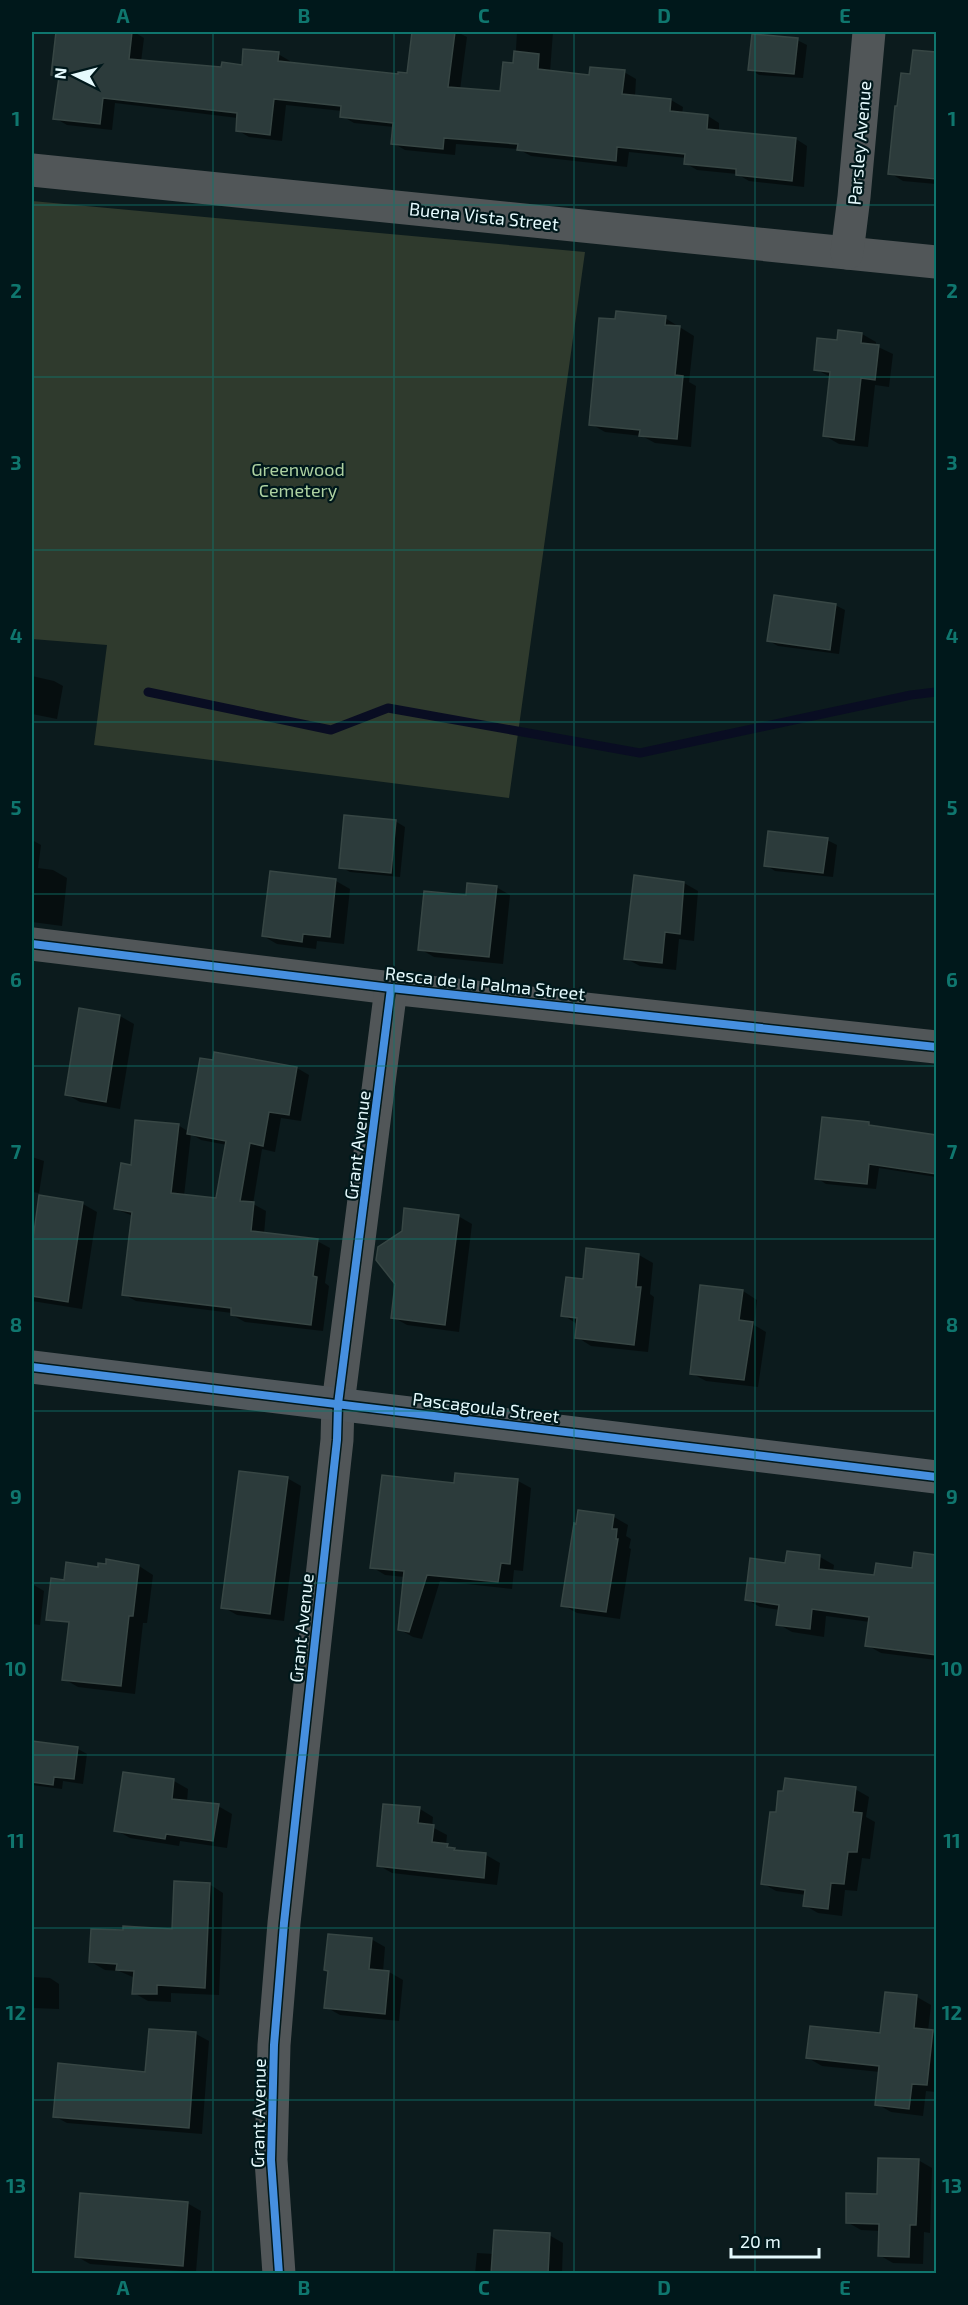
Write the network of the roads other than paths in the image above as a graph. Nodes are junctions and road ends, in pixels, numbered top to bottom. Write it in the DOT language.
graph roads {
  1 [pos="869,32"];
  2 [pos="32,170"];
  3 [pos="847,254"];
  4 [pos="936,262"];
  5 [pos="32,944"];
  6 [pos="391,988"];
  7 [pos="936,1047"];
  8 [pos="32,1367"];
  9 [pos="338,1404"];
  10 [pos="936,1477"];
  11 [pos="279,2274"];
  1 -- 3 [label="street, Parsley Avenue"];
  2 -- 3 [label="street, Buena Vista Street"];
  3 -- 4 [label="street, Buena Vista Street"];
  5 -- 6 [label="street, Resca de la Palma Street"];
  6 -- 7 [label="street, Resca de la Palma Street"];
  6 -- 9 [label="street, Grant Avenue"];
  8 -- 9 [label="street, Pascagoula Street"];
  9 -- 10 [label="street, Pascagoula Street"];
  9 -- 11 [label="street, Grant Avenue"];
}
